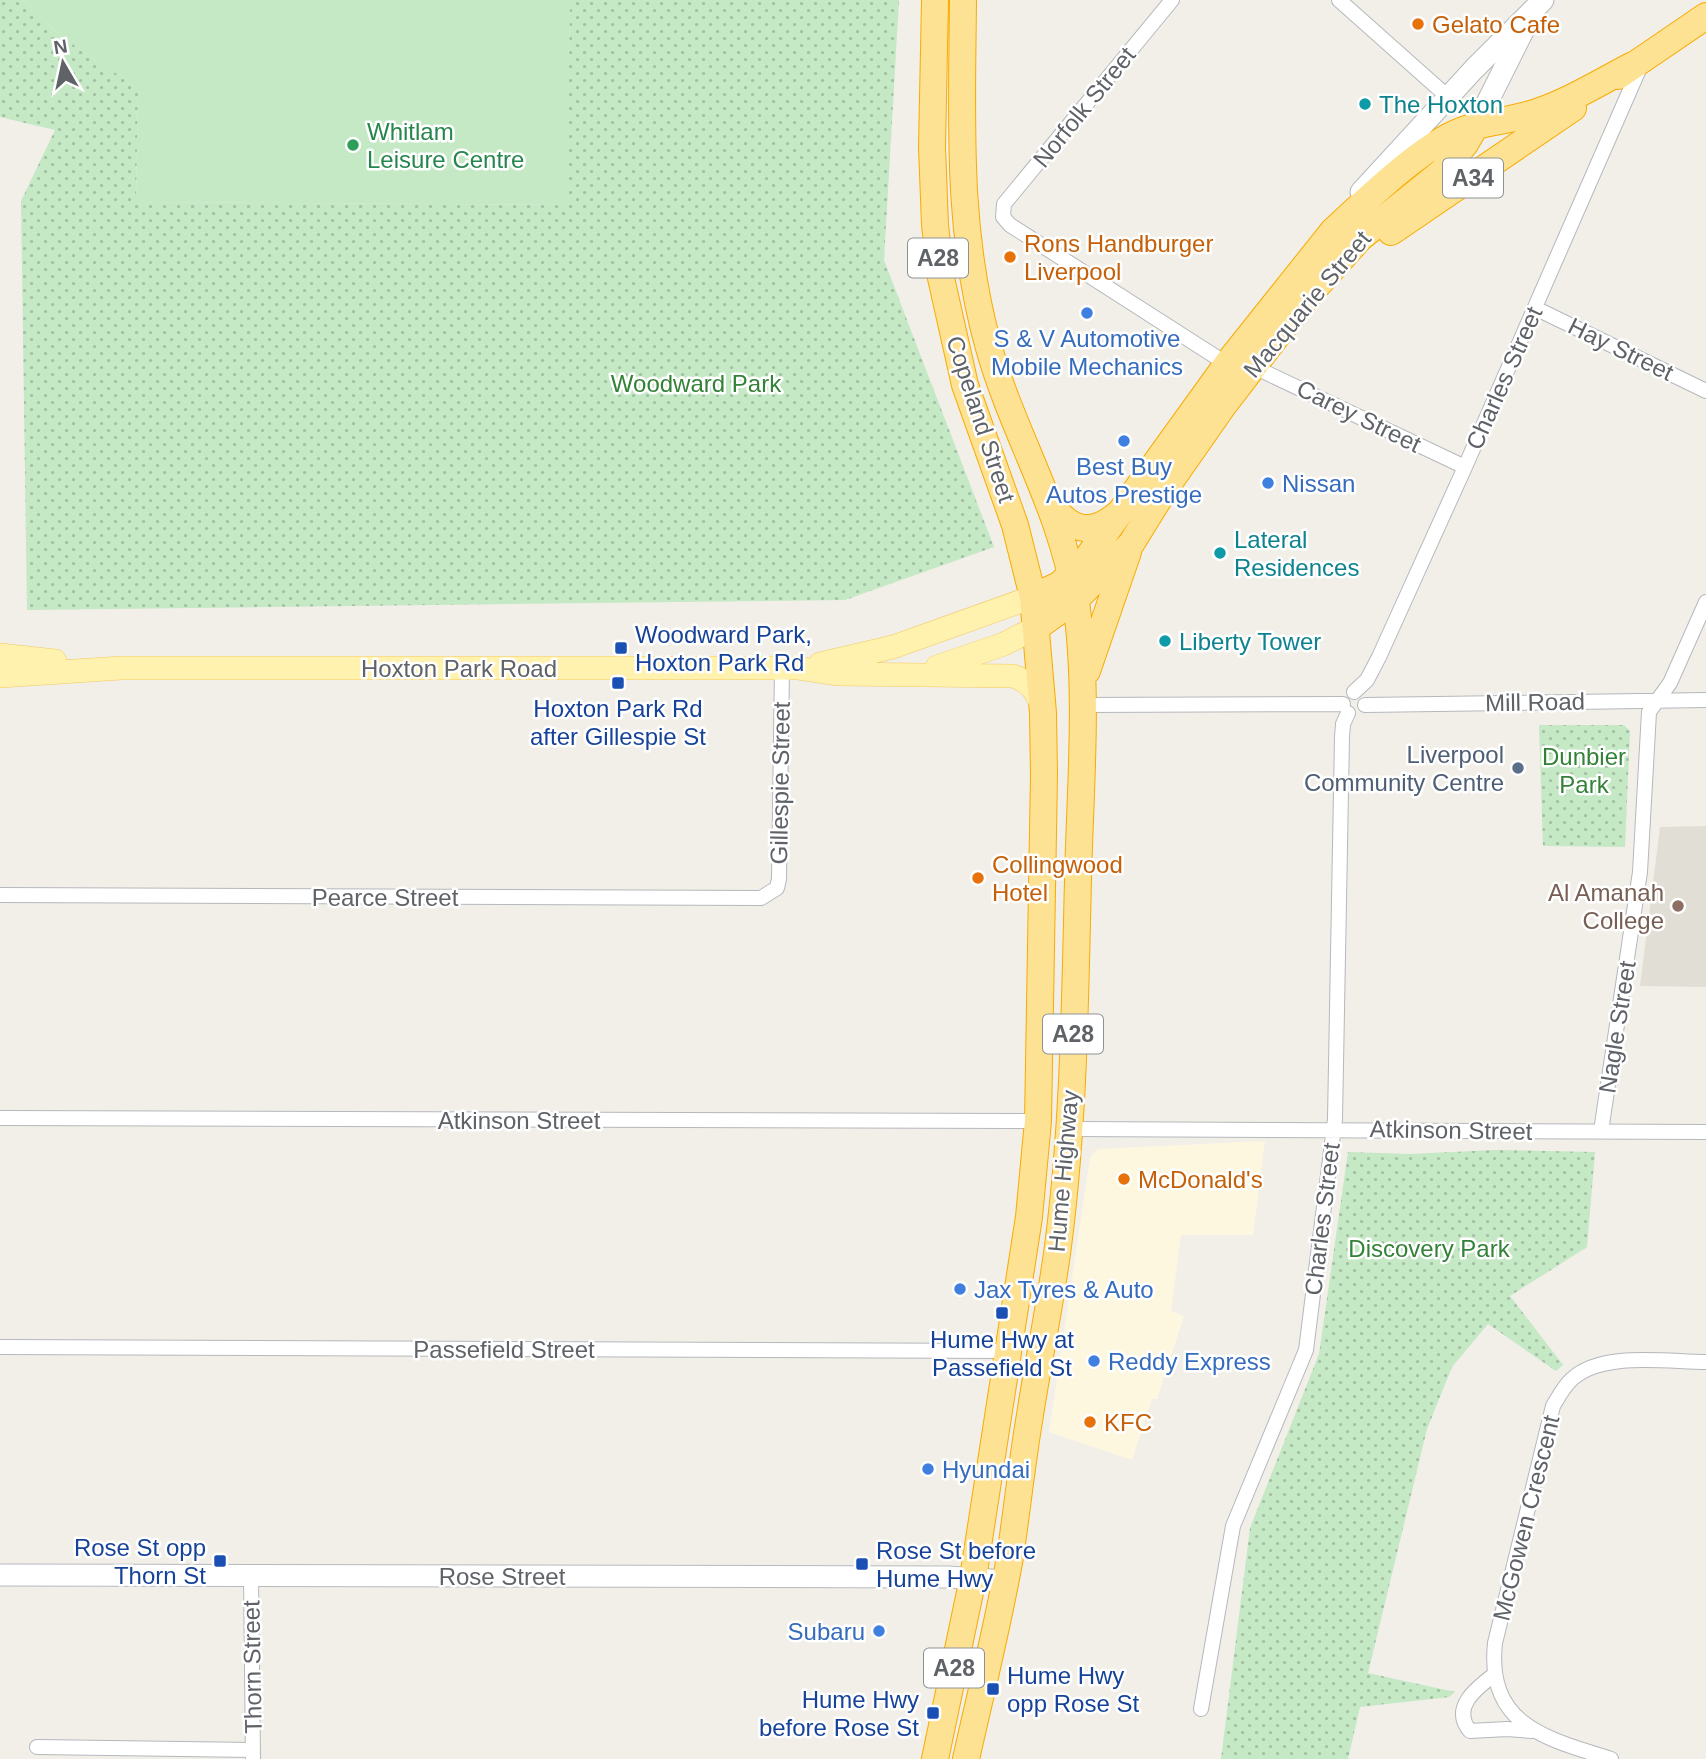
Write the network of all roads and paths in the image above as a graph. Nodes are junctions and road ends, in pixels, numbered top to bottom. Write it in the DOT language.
graph roads {
  1 [pos="935,0"];
  2 [pos="963,0"];
  3 [pos="1172,0"];
  4 [pos="1339,0"];
  5 [pos="1538,6"];
  6 [pos="1706,16"];
  7 [pos="1639,61"];
  8 [pos="1448,97"];
  9 [pos="1476,125"];
  10 [pos="1003,217"];
  11 [pos="1333,231"];
  12 [pos="1314,289"];
  13 [pos="1535,308"];
  14 [pos="1239,365"];
  15 [pos="1706,391"];
  16 [pos="1465,467"];
  17 [pos="1046,497"];
  18 [pos="1125,508"];
  19 [pos="1131,544"];
  20 [pos="1073,588"];
  21 [pos="1033,597"];
  22 [pos="1706,602"];
  23 [pos="1037,627"];
  24 [pos="0,655"];
  25 [pos="121,668"];
  26 [pos="789,668"];
  27 [pos="885,675"];
  28 [pos="0,676"];
  29 [pos="1354,692"];
  30 [pos="1082,696"];
  31 [pos="1706,699"];
  32 [pos="1658,700"];
  33 [pos="1365,705"];
  34 [pos="1345,708"];
  35 [pos="1044,713"];
  36 [pos="769,894"];
  37 [pos="0,895"];
  38 [pos="0,1118"];
  39 [pos="1038,1121"];
  40 [pos="1069,1129"];
  41 [pos="1333,1129"];
  42 [pos="1601,1131"];
  43 [pos="1706,1132"];
  44 [pos="0,1347"];
  45 [pos="1008,1351"];
  46 [pos="1706,1362"];
  47 [pos="0,1575"];
  48 [pos="251,1575"];
  49 [pos="973,1577"];
  50 [pos="1005,1581"];
  51 [pos="1495,1674"];
  52 [pos="1201,1709"];
  53 [pos="1532,1731"];
  54 [pos="37,1747"];
  55 [pos="253,1754"];
  56 [pos="934,1759"];
  57 [pos="966,1759"];
  58 [pos="1611,1759"];
  1 -- 21 [label="highway, Copeland Street / A28"];
  2 -- 17 [label="highway, Copeland Street / A28"];
  3 -- 10 [label="street, Norfolk Street"];
  4 -- 8 [label="street"];
  5 -- 8 [label="street, Macquarie Street"];
  5 -- 9 [label="street, Macquarie Street"];
  6 -- 7 [label="highway, A34"];
  7 -- 9 [label="highway, A34"];
  7 -- 12 [label="highway, A34"];
  7 -- 13 [label="street, Charles Street"];
  8 -- 11 [label="street, Macquarie Street"];
  9 -- 11 [label="highway, A34"];
  9 -- 12 [label="highway, Macquarie Street"];
  10 -- 14 [label="street, Carey Street"];
  11 -- 14 [label="highway, Macquarie Street / A34"];
  12 -- 14 [label="highway, Macquarie Street / A34"];
  13 -- 15 [label="street, Hay Street"];
  13 -- 16 [label="street, Charles Street"];
  14 -- 16 [label="street, Carey Street"];
  14 -- 18 [label="highway, Macquarie Street / A34"];
  14 -- 19 [label="highway, Macquarie Street / A34"];
  16 -- 29 [label="street, Charles Street"];
  17 -- 18 [label="highway"];
  17 -- 20 [label="highway, Copeland Street / A28"];
  18 -- 20 [label="highway, Macquarie Street / A34"];
  19 -- 20 [label="highway, Macquarie Street / A34"];
  19 -- 30 [label="highway"];
  20 -- 21 [label="highway, A34"];
  20 -- 23 [label="highway, A34"];
  20 -- 30 [label="highway, Hume Highway / A28"];
  21 -- 23 [label="highway, Copeland Street / A28"];
  21 -- 26 [label="main road, Hoxton Park Road"];
  22 -- 32 [label="street, Nagle Street"];
  23 -- 27 [label="main road, Hoxton Park Road"];
  23 -- 35 [label="highway, Hume Highway / A28"];
  24 -- 25 [label="main road, Hoxton Park Road"];
  25 -- 26 [label="main road, Hoxton Park Road"];
  25 -- 28 [label="main road, Hoxton Park Road"];
  26 -- 27 [label="main road, Hoxton Park Road"];
  26 -- 36 [label="street, Gillespie Street"];
  27 -- 35 [label="main road, Hoxton Park Road"];
  29 -- 33 [label="street"];
  29 -- 34 [label="street"];
  30 -- 34 [label="street"];
  30 -- 40 [label="highway, Hume Highway / A28"];
  31 -- 32 [label="street, Mill Road"];
  32 -- 33 [label="street, Mill Road"];
  32 -- 42 [label="street, Nagle Street"];
  33 -- 34 [label="street"];
  34 -- 41 [label="street, Charles Street"];
  35 -- 39 [label="highway, Hume Highway / A28"];
  36 -- 37 [label="street, Pearce Street"];
  38 -- 39 [label="street, Atkinson Street"];
  39 -- 45 [label="highway, Hume Highway / A28"];
  40 -- 41 [label="street, Atkinson Street"];
  40 -- 50 [label="highway, Hume Highway / A28"];
  41 -- 42 [label="street, Atkinson Street"];
  41 -- 52 [label="street, Charles Street"];
  42 -- 43 [label="street, Atkinson Street"];
  44 -- 45 [label="street, Passefield Street"];
  45 -- 49 [label="highway, Hume Highway / A28"];
  46 -- 51 [label="street, McGowen Crescent"];
  47 -- 48 [label="street, Rose Street"];
  48 -- 49 [label="street, Rose Street"];
  48 -- 55 [label="street, Thorn Street"];
  49 -- 50 [label="street, Rose Street"];
  49 -- 56 [label="highway, Hume Highway / A28"];
  50 -- 57 [label="highway, Hume Highway / A28"];
  51 -- 53 [label="street, McGowen Crescent"];
  51 -- 53 [label="street, McGowen Crescent"];
  53 -- 58 [label="street, McGowen Crescent"];
  54 -- 55 [label="street"];
}
